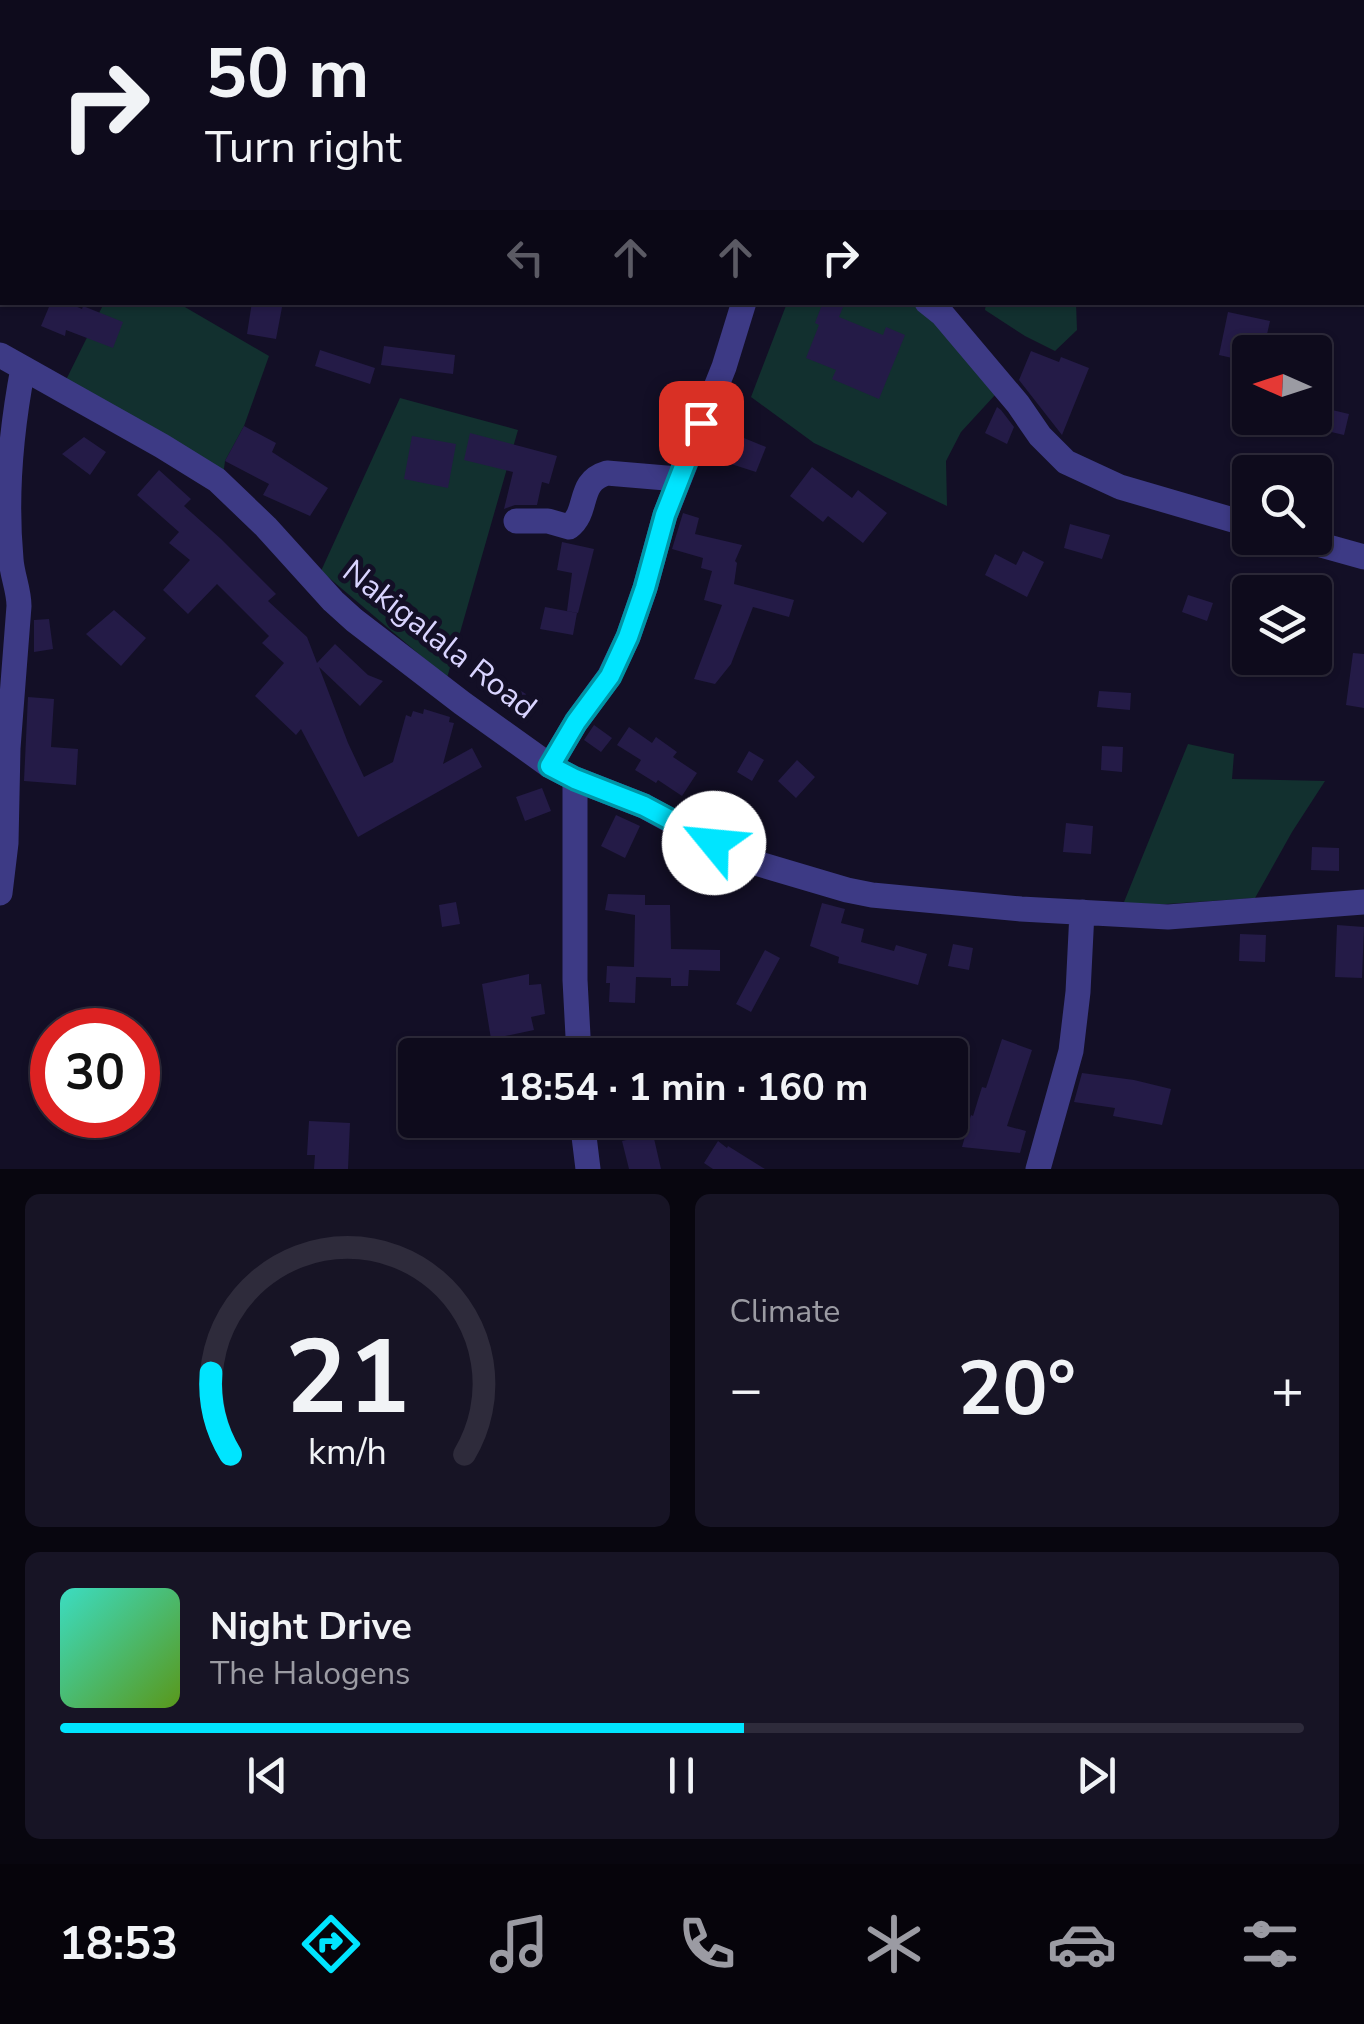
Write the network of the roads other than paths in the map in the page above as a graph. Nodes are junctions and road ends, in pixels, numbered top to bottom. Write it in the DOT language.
graph roads {
  1 [pos="743,305"];
  2 [pos="938,306"];
  3 [pos="0,355"];
  4 [pos="23,368"];
  5 [pos="678,479"];
  6 [pos="1232,520"];
  7 [pos="516,521"];
  8 [pos="1332,548"];
  9 [pos="1364,556"];
  10 [pos="550,766"];
  11 [pos="575,779"];
  12 [pos="0,894"];
  13 [pos="1364,902"];
  14 [pos="1082,912"];
  15 [pos="577,1038"];
  16 [pos="584,1138"];
  17 [pos="588,1169"];
  18 [pos="1038,1169"];
  1 -- 5 [label="street"];
  2 -- 6 [label="street"];
  3 -- 4 [label="street, Nakigalala Road"];
  4 -- 10 [label="street, Nakigalala Road"];
  4 -- 12 [label="street"];
  5 -- 7 [label="street"];
  5 -- 10 [label="street"];
  8 -- 9 [label="street"];
  10 -- 11 [label="street, Nakigalala Road"];
  11 -- 14 [label="street, Nakigalala Road"];
  11 -- 15 [label="street"];
  13 -- 14 [label="street, Nakigalala Road"];
  14 -- 18 [label="street"];
  16 -- 17 [label="street"];
}
